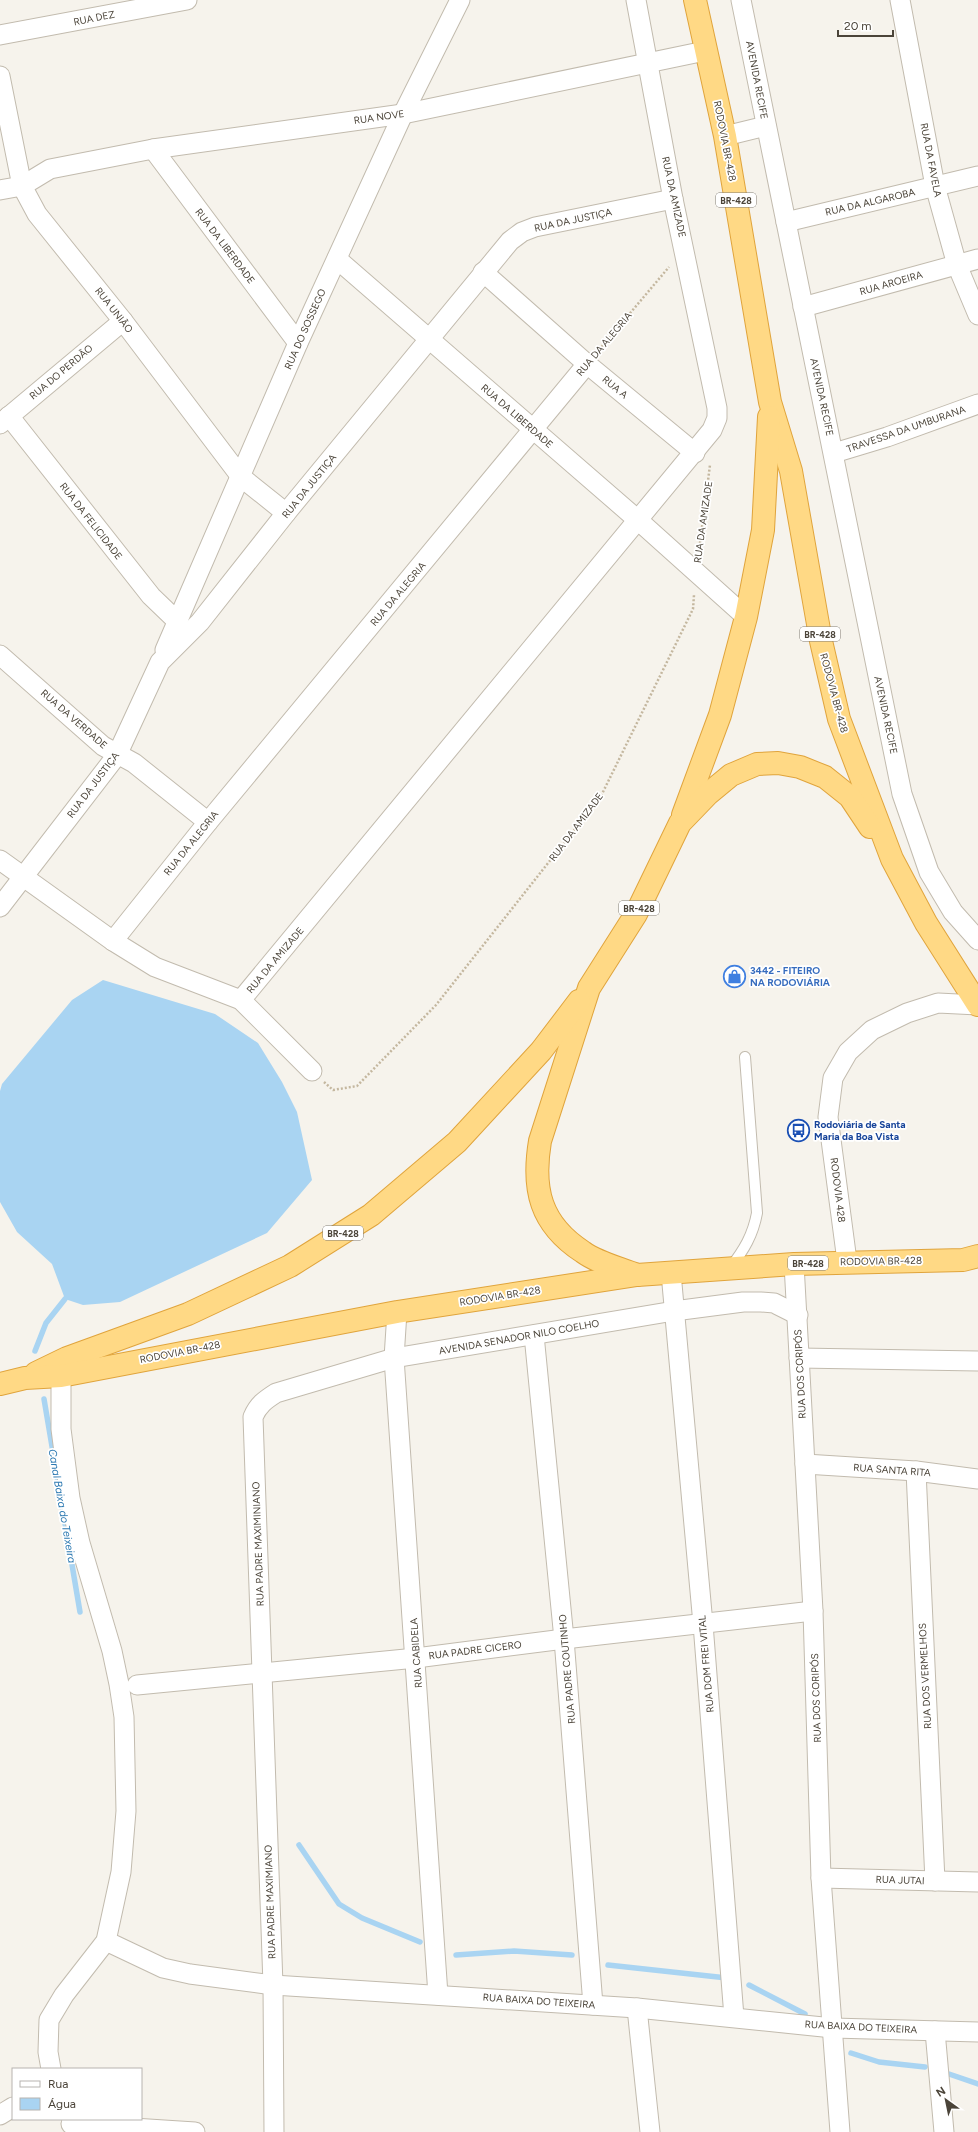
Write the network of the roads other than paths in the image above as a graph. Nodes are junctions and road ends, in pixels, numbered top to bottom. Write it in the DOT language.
graph roads {
  1 [pos="187,0"];
  2 [pos="460,0"];
  3 [pos="636,0"];
  4 [pos="695,0"];
  5 [pos="741,0"];
  6 [pos="900,0"];
  7 [pos="0,35"];
  8 [pos="706,52"];
  9 [pos="647,62"];
  10 [pos="0,76"];
  11 [pos="403,114"];
  12 [pos="766,126"];
  13 [pos="725,136"];
  14 [pos="6,147"];
  15 [pos="153,149"];
  16 [pos="50,169"];
  17 [pos="978,176"];
  18 [pos="22,186"];
  19 [pos="935,186"];
  20 [pos="0,190"];
  21 [pos="673,198"];
  22 [pos="786,222"];
  23 [pos="337,259"];
  24 [pos="978,259"];
  25 [pos="957,265"];
  26 [pos="483,272"];
  27 [pos="803,307"];
  28 [pos="978,315"];
  29 [pos="123,321"];
  30 [pos="428,339"];
  31 [pos="298,342"];
  32 [pos="587,364"];
  33 [pos="770,402"];
  34 [pos="978,404"];
  35 [pos="4,420"];
  36 [pos="533,430"];
  37 [pos="834,453"];
  38 [pos="703,455"];
  39 [pos="241,477"];
  40 [pos="286,513"];
  41 [pos="639,521"];
  42 [pos="746,617"];
  43 [pos="178,622"];
  44 [pos="0,655"];
  45 [pos="160,662"];
  46 [pos="117,755"];
  47 [pos="208,822"];
  48 [pos="680,823"];
  49 [pos="892,859"];
  50 [pos="0,860"];
  51 [pos="23,876"];
  52 [pos="0,907"];
  53 [pos="978,940"];
  54 [pos="113,941"];
  55 [pos="589,988"];
  56 [pos="242,1000"];
  57 [pos="978,1005"];
  58 [pos="745,1057"];
  59 [pos="312,1071"];
  60 [pos="978,1256"];
  61 [pos="847,1262"];
  62 [pos="794,1264"];
  63 [pos="729,1269"];
  64 [pos="670,1273"];
  65 [pos="637,1275"];
  66 [pos="674,1311"];
  67 [pos="397,1312"];
  68 [pos="798,1315"];
  69 [pos="534,1334"];
  70 [pos="394,1358"];
  71 [pos="799,1358"];
  72 [pos="978,1361"];
  73 [pos="61,1376"];
  74 [pos="26,1378"];
  75 [pos="0,1384"];
  76 [pos="253,1417"];
  77 [pos="805,1464"];
  78 [pos="916,1471"];
  79 [pos="978,1479"];
  80 [pos="813,1611"];
  81 [pos="703,1624"];
  82 [pos="564,1639"];
  83 [pos="416,1658"];
  84 [pos="262,1672"];
  85 [pos="137,1684"];
  86 [pos="821,1878"];
  87 [pos="935,1881"];
  88 [pos="978,1882"];
  89 [pos="106,1941"];
  90 [pos="273,1985"];
  91 [pos="438,1995"];
  92 [pos="593,2005"];
  93 [pos="636,2008"];
  94 [pos="734,2016"];
  95 [pos="833,2028"];
  96 [pos="935,2031"];
  97 [pos="978,2032"];
  98 [pos="51,2068"];
  99 [pos="12,2108"];
  100 [pos="0,2115"];
  101 [pos="72,2125"];
  102 [pos="195,2132"];
  103 [pos="274,2132"];
  104 [pos="650,2132"];
  105 [pos="840,2132"];
  106 [pos="944,2132"];
  1 -- 7 [label="street, RUA DEZ"];
  2 -- 11 [label="street, RUA DO SOSSEGO"];
  3 -- 9 [label="street, RUA DA AMIZADE"];
  4 -- 8 [label="highway, RODOVIA BR-428 / BR-428"];
  5 -- 12 [label="street, AVENIDA RECIFE"];
  6 -- 19 [label="street, RUA DA FAVELA"];
  8 -- 9 [label="street, RUA NOVE"];
  8 -- 13 [label="highway, RODOVIA BR-428 / BR-428"];
  9 -- 11 [label="street, RUA NOVE"];
  9 -- 21 [label="street, RUA DA AMIZADE"];
  10 -- 14 [label="street, RUA UNIÃO"];
  11 -- 15 [label="street, RUA NOVE"];
  11 -- 23 [label="street, RUA DO SOSSEGO"];
  12 -- 13 [label="street"];
  12 -- 22 [label="street, AVENIDA RECIFE"];
  13 -- 33 [label="highway, RODOVIA BR-428 / BR-428"];
  14 -- 16 [label="street, RUA NOVE"];
  14 -- 18 [label="street, RUA UNIÃO"];
  15 -- 16 [label="street, RUA NOVE"];
  15 -- 31 [label="street, RUA DA LIBERDADE"];
  16 -- 18 [label="street, RUA NOVE"];
  17 -- 19 [label="street, RUA DA ALGAROBA"];
  18 -- 20 [label="street"];
  18 -- 29 [label="street, RUA UNIÃO"];
  19 -- 22 [label="street, RUA DA ALGAROBA"];
  19 -- 25 [label="street, RUA DA FAVELA"];
  21 -- 26 [label="street, RUA DA JUSTIÇA"];
  21 -- 38 [label="street, RUA DA AMIZADE"];
  22 -- 27 [label="street, AVENIDA RECIFE"];
  23 -- 30 [label="street, RUA DA LIBERDADE"];
  23 -- 31 [label="street, RUA DO SOSSEGO"];
  24 -- 25 [label="street, RUA AROEIRA"];
  25 -- 27 [label="street, RUA AROEIRA"];
  25 -- 28 [label="street, RUA DA FAVELA"];
  26 -- 30 [label="street, RUA DA JUSTIÇA"];
  26 -- 32 [label="street, RUA A"];
  27 -- 37 [label="street, AVENIDA RECIFE"];
  29 -- 35 [label="street, RUA DO PERDÃO"];
  29 -- 39 [label="street, RUA UNIÃO"];
  30 -- 36 [label="street, RUA DA LIBERDADE"];
  30 -- 40 [label="street, RUA DA JUSTIÇA"];
  31 -- 39 [label="street, RUA DO SOSSEGO"];
  32 -- 36 [label="street, RUA DA ALEGRIA"];
  32 -- 38 [label="street, RUA A"];
  33 -- 42 [label="highway, RODOVIA BR-428 / BR-428"];
  33 -- 49 [label="highway, RODOVIA BR-428 / BR-428"];
  34 -- 37 [label="street, TRAVESSA DA UMBURANA"];
  35 -- 43 [label="street, RUA DA FELICIDADE"];
  36 -- 41 [label="street, RUA DA LIBERDADE"];
  36 -- 47 [label="street, RUA DA ALEGRIA"];
  37 -- 53 [label="street, AVENIDA RECIFE"];
  38 -- 41 [label="street, RUA DA AMIZADE"];
  39 -- 40 [label="street, RUA UNIÃO"];
  39 -- 43 [label="street, RUA DO SOSSEGO"];
  40 -- 45 [label="street, RUA DA JUSTIÇA"];
  41 -- 42 [label="street, RUA DA LIBERDADE"];
  41 -- 56 [label="street, RUA DA AMIZADE"];
  42 -- 48 [label="highway, RODOVIA BR-428 / BR-428"];
  43 -- 45 [label="street, RUA DO SOSSEGO"];
  44 -- 46 [label="street, RUA DA VERDADE"];
  45 -- 46 [label="street, RUA DA JUSTIÇA"];
  46 -- 47 [label="street, RUA DA VERDADE"];
  46 -- 51 [label="street, RUA DA JUSTIÇA"];
  47 -- 54 [label="street, RUA DA ALEGRIA"];
  48 -- 49 [label="highway"];
  48 -- 55 [label="highway, BR-428"];
  49 -- 57 [label="highway, RODOVIA BR-428 / BR-428"];
  50 -- 51 [label="street"];
  51 -- 52 [label="street"];
  51 -- 54 [label="street"];
  54 -- 56 [label="street"];
  55 -- 65 [label="highway"];
  55 -- 74 [label="highway, RODOVIA BR-428 / BR-428"];
  56 -- 59 [label="street"];
  57 -- 61 [label="street, RODOVIA 428"];
  58 -- 63 [label="lane"];
  60 -- 61 [label="highway, RODOVIA BR-428 / BR-428"];
  61 -- 62 [label="highway, RODOVIA BR-428 / BR-428"];
  62 -- 63 [label="highway, RODOVIA BR-428 / BR-428"];
  62 -- 68 [label="street, RUA DOS CORIPÓS"];
  63 -- 64 [label="highway, RODOVIA BR-428 / BR-428"];
  64 -- 65 [label="highway, RODOVIA BR-428 / BR-428"];
  64 -- 66 [label="street, RUA DOM FREI VITAL"];
  65 -- 67 [label="highway, RODOVIA BR-428 / BR-428"];
  66 -- 68 [label="street, AVENIDA SENADOR NILO COELHO"];
  66 -- 69 [label="street, AVENIDA SENADOR NILO COELHO"];
  66 -- 81 [label="street, RUA DOM FREI VITAL"];
  67 -- 70 [label="street, RUA CABIDELA"];
  67 -- 73 [label="highway, RODOVIA BR-428 / BR-428"];
  68 -- 71 [label="street, RUA DOS CORIPÓS"];
  69 -- 70 [label="street, AVENIDA SENADOR NILO COELHO"];
  69 -- 82 [label="street, RUA PADRE COUTINHO"];
  70 -- 76 [label="street, AVENIDA SENADOR NILO COELHO"];
  70 -- 83 [label="street, RUA CABIDELA"];
  71 -- 72 [label="street"];
  71 -- 77 [label="street, RUA DOS CORIPÓS"];
  73 -- 74 [label="highway, RODOVIA BR-428 / BR-428"];
  73 -- 89 [label="street"];
  74 -- 75 [label="highway, RODOVIA BR-428 / BR-428"];
  76 -- 84 [label="street, RUA PADRE MAXIMINIANO"];
  77 -- 78 [label="street, RUA SANTA RITA"];
  77 -- 80 [label="street, RUA DOS CORIPÓS"];
  78 -- 79 [label="street, RUA SANTA RITA"];
  78 -- 87 [label="street, RUA DOS VERMELHOS"];
  80 -- 81 [label="street, RUA PADRE CICERO"];
  80 -- 86 [label="street, RUA DOS CORIPÓS"];
  81 -- 82 [label="street, RUA PADRE CICERO"];
  81 -- 94 [label="street, RUA DOM FREI VITAL"];
  82 -- 83 [label="street, RUA PADRE CICERO"];
  82 -- 92 [label="street, RUA PADRE COUTINHO"];
  83 -- 84 [label="street, RUA PADRE CICERO"];
  83 -- 91 [label="street, RUA CABIDELA"];
  84 -- 85 [label="street, RUA PADRE CICERO"];
  84 -- 90 [label="street, RUA PADRE MAXIMIANO"];
  86 -- 87 [label="street, RUA JUTAI"];
  86 -- 95 [label="street, RUA DOS CORIPÓS"];
  87 -- 88 [label="street, RUA JUTAI"];
  89 -- 90 [label="street, RUA BAIXA DO TEIXEIRA"];
  89 -- 98 [label="street"];
  90 -- 91 [label="street, RUA BAIXA DO TEIXEIRA"];
  90 -- 103 [label="street, RUA PADRE MAXIMIANO"];
  91 -- 92 [label="street, RUA BAIXA DO TEIXEIRA"];
  92 -- 93 [label="street, RUA BAIXA DO TEIXEIRA"];
  93 -- 94 [label="street, RUA BAIXA DO TEIXEIRA"];
  93 -- 104 [label="street"];
  94 -- 95 [label="street, RUA BAIXA DO TEIXEIRA"];
  95 -- 96 [label="street, RUA BAIXA DO TEIXEIRA"];
  95 -- 105 [label="street, RUA DOS CORIPÓS"];
  96 -- 97 [label="street, RUA BAIXA DO TEIXEIRA"];
  96 -- 106 [label="street"];
  99 -- 100 [label="street"];
  101 -- 102 [label="street"];
}
